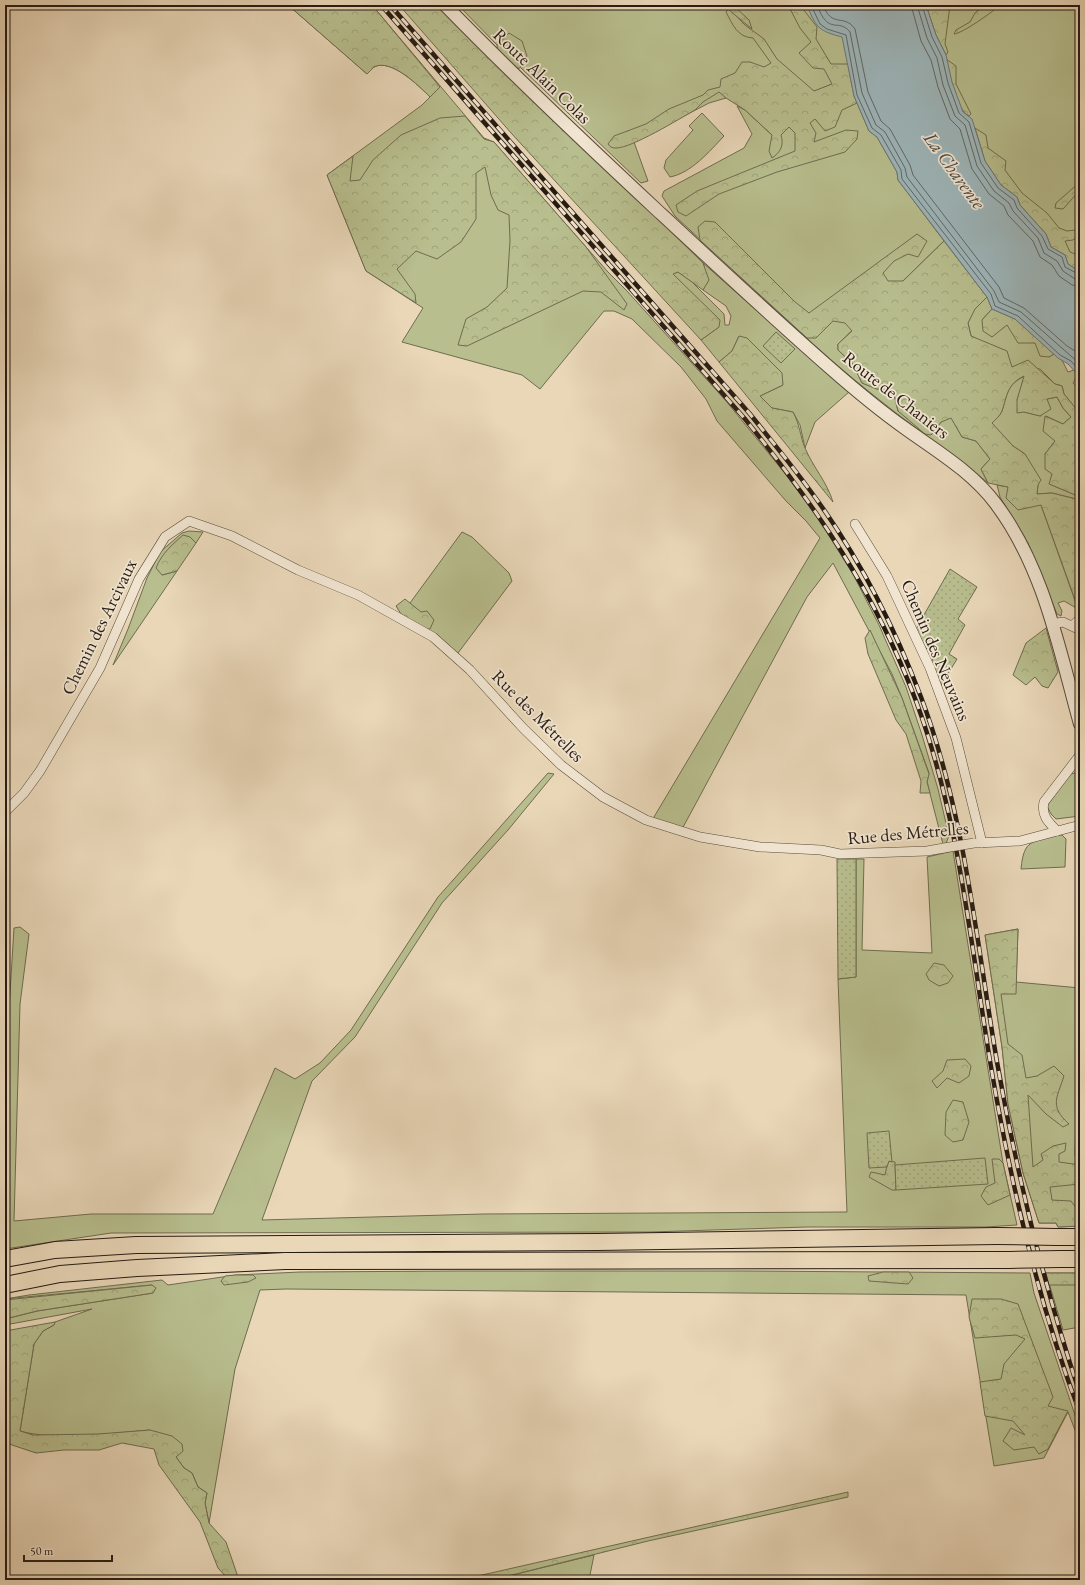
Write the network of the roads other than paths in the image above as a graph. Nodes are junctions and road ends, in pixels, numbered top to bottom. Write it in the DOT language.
graph roads {
  1 [pos="445,5"];
  2 [pos="598,155"];
  3 [pos="188,521"];
  4 [pos="855,524"];
  5 [pos="1080,619"];
  6 [pos="1052,624"];
  7 [pos="1076,628"];
  8 [pos="1080,724"];
  9 [pos="1080,755"];
  10 [pos="5,812"];
  11 [pos="1080,825"];
  12 [pos="1057,831"];
  13 [pos="978,843"];
  14 [pos="1080,1237"];
  15 [pos="1080,1258"];
  16 [pos="5,1259"];
  17 [pos="5,1285"];
  1 -- 2 [label="street, Route Alain Colas"];
  2 -- 6 [label="street, Route de Chaniers"];
  3 -- 10 [label="street, Chemin des Arcivaux"];
  3 -- 13 [label="street, Rue des Métrelles, bridge"];
  4 -- 13 [label="street, Chemin des Neuvains"];
  5 -- 7 [label="street"];
  6 -- 7 [label="street"];
  6 -- 8 [label="street, Route de Chaniers"];
  9 -- 12 [label="street"];
  11 -- 12 [label="street, Rue des Métrelles"];
  12 -- 13 [label="street, Rue des Métrelles"];
  14 -- 16 [label="highway, bridge"];
  15 -- 17 [label="highway, bridge"];
}
